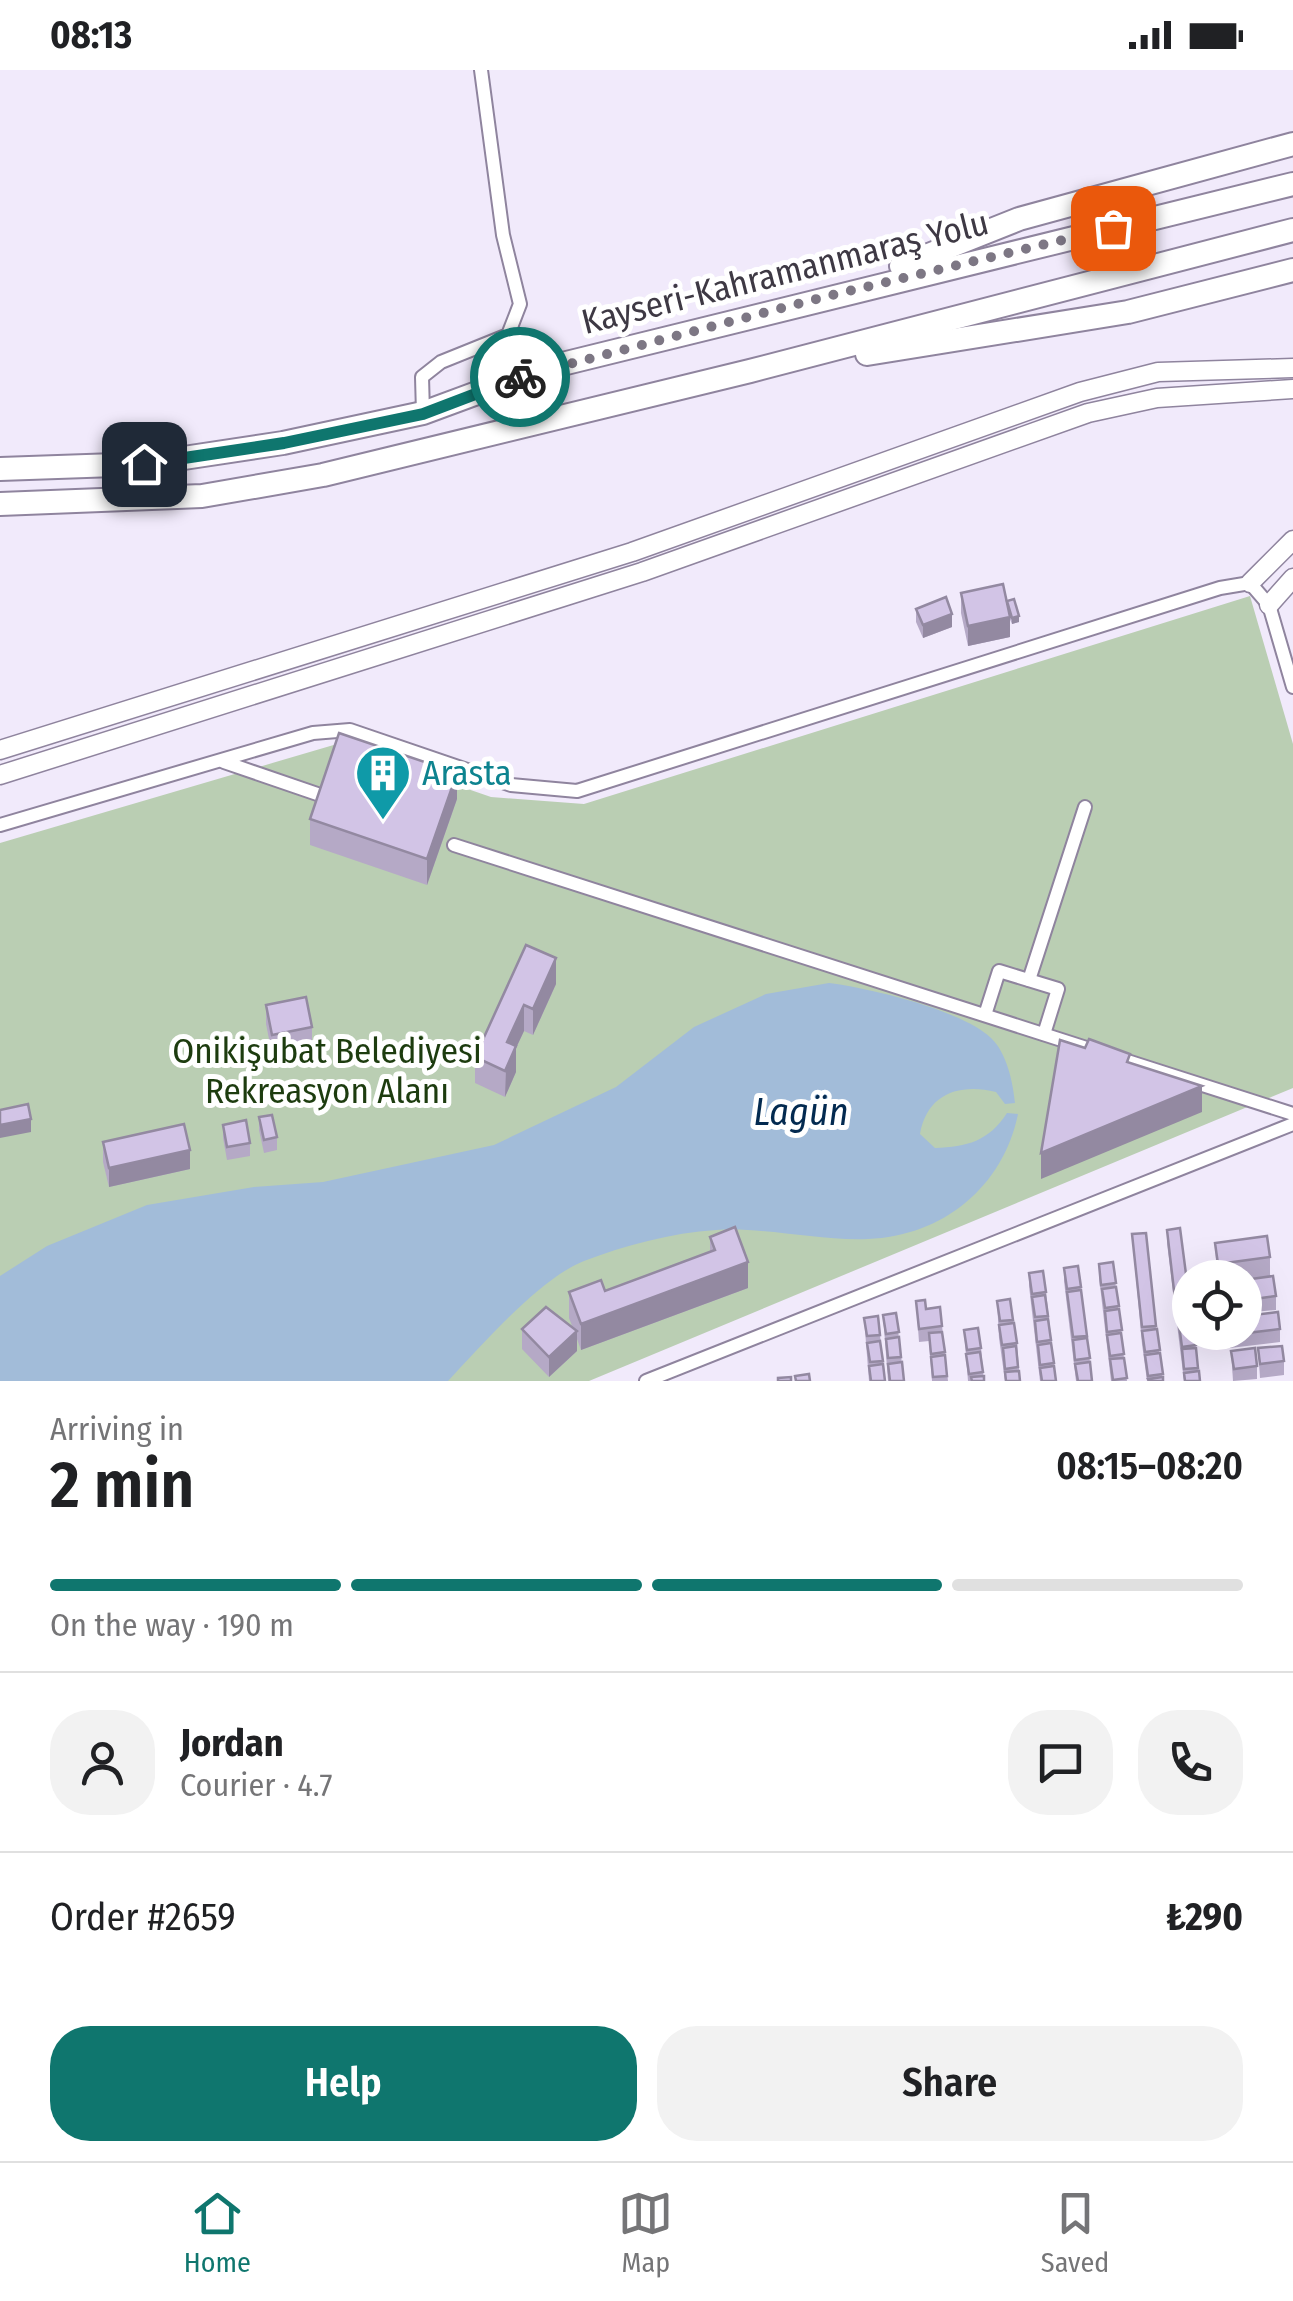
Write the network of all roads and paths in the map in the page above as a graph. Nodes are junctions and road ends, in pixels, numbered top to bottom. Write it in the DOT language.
graph roads {
  1 [pos="481,70"];
  2 [pos="1293,144"];
  3 [pos="1293,184"];
  4 [pos="1293,230"];
  5 [pos="1293,270"];
  6 [pos="824,297"];
  7 [pos="1293,368"];
  8 [pos="750,371"];
  9 [pos="1293,389"];
  10 [pos="423,414"];
  11 [pos="0,469"];
  12 [pos="0,504"];
  13 [pos="1293,540"];
  14 [pos="1293,578"];
  15 [pos="1250,583"];
  16 [pos="1268,605"];
  17 [pos="1293,687"];
  18 [pos="0,750"];
  19 [pos="224,762"];
  20 [pos="0,775"];
  21 [pos="326,797"];
  22 [pos="1085,808"];
  23 [pos="0,825"];
  24 [pos="454,845"];
  25 [pos="1029,980"];
  26 [pos="985,1016"];
  27 [pos="1044,1034"];
  28 [pos="1293,1114"];
  29 [pos="1293,1124"];
  30 [pos="646,1381"];
  1 -- 10 [label="street"];
  2 -- 6 [label="highway"];
  3 -- 6 [label="highway, Kayseri-Kahramanmaraş Yolu"];
  4 -- 8 [label="highway"];
  5 -- 8 [label="highway"];
  6 -- 10 [label="highway, Kayseri-Kahramanmaraş Yolu"];
  7 -- 18 [label="street"];
  8 -- 12 [label="highway"];
  9 -- 20 [label="street"];
  10 -- 11 [label="highway, Kayseri-Kahramanmaraş Yolu"];
  13 -- 15 [label="street"];
  14 -- 16 [label="street"];
  15 -- 16 [label="street"];
  15 -- 19 [label="street"];
  16 -- 17 [label="street"];
  19 -- 21 [label="street"];
  19 -- 23 [label="street"];
  22 -- 25 [label="street"];
  24 -- 26 [label="street"];
  25 -- 26 [label="street"];
  25 -- 27 [label="street"];
  26 -- 27 [label="street"];
  27 -- 28 [label="street"];
  29 -- 30 [label="street"];
}
